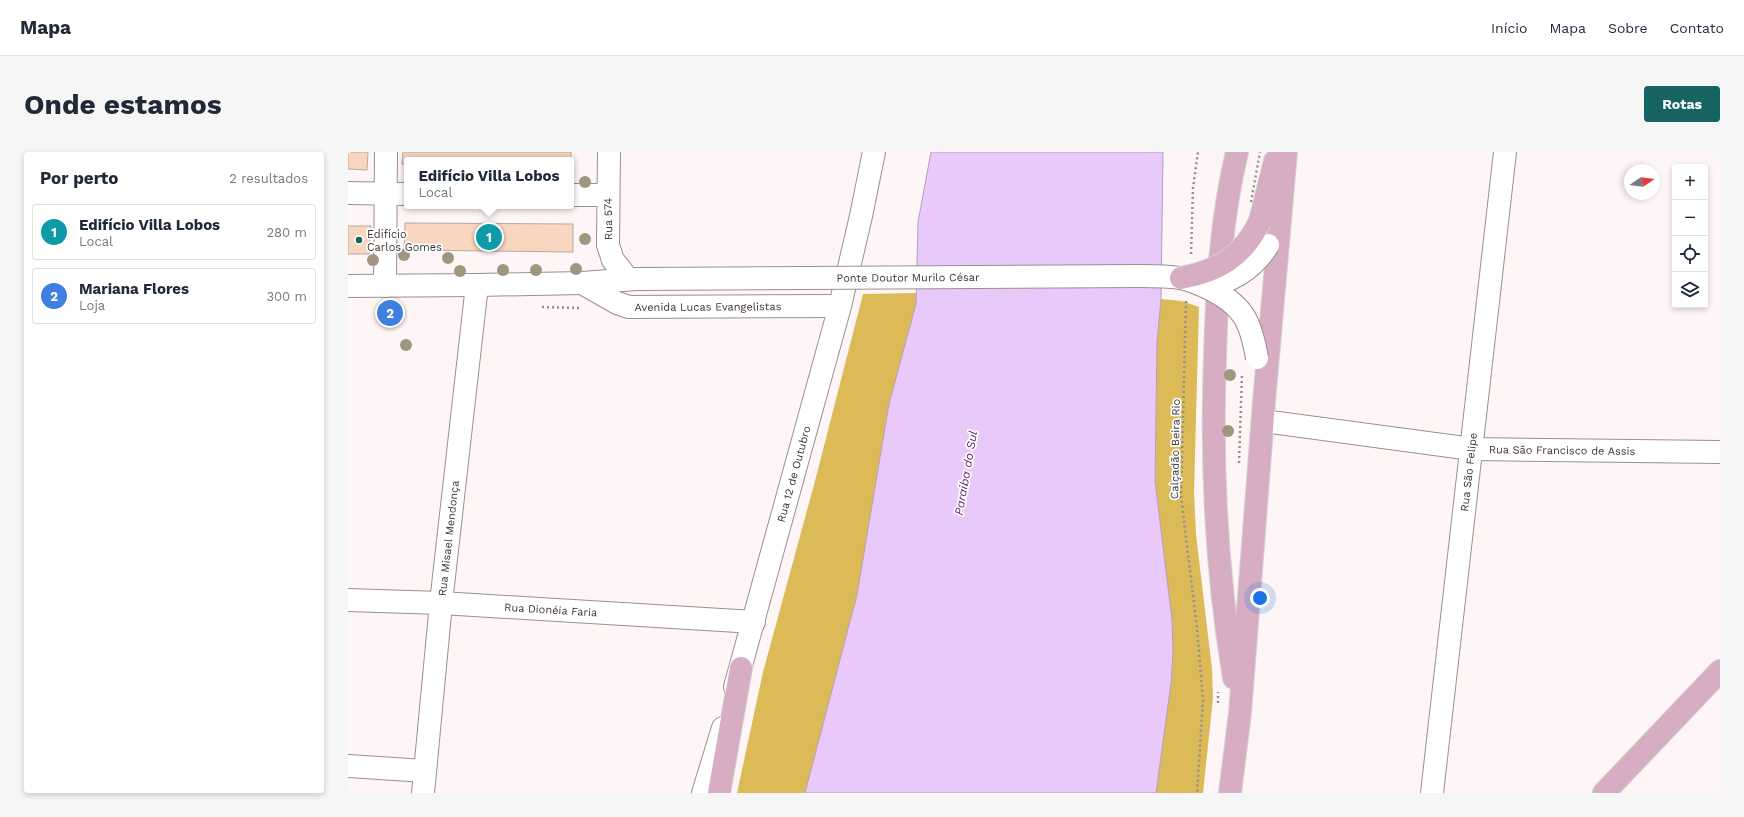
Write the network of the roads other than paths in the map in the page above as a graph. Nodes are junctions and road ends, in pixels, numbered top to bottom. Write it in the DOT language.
graph roads {
  1 [pos="386,152"];
  2 [pos="609,152"];
  3 [pos="874,152"];
  4 [pos="1237,152"];
  5 [pos="1277,152"];
  6 [pos="1286,152"];
  7 [pos="1505,152"];
  8 [pos="348,193"];
  9 [pos="396,194"];
  10 [pos="574,195"];
  11 [pos="608,195"];
  12 [pos="1281,215"];
  13 [pos="632,279"];
  14 [pos="582,282"];
  15 [pos="477,285"];
  16 [pos="348,286"];
  17 [pos="385,286"];
  18 [pos="1184,286"];
  19 [pos="1207,287"];
  20 [pos="840,306"];
  21 [pos="1264,411"];
  22 [pos="1472,449"];
  23 [pos="1720,452"];
  24 [pos="348,600"];
  25 [pos="442,603"];
  26 [pos="754,622"];
  27 [pos="741,668"];
  28 [pos="1720,671"];
  29 [pos="1240,713"];
  30 [pos="348,766"];
  31 [pos="425,770"];
  32 [pos="423,793"];
  33 [pos="703,793"];
  34 [pos="719,793"];
  35 [pos="1230,793"];
  36 [pos="1432,793"];
  37 [pos="1604,793"];
  1 -- 9 [label="street"];
  2 -- 11 [label="street, Rua 574"];
  3 -- 20 [label="street, Rua 12 de Outubro"];
  4 -- 29 [label="main road"];
  5 -- 18 [label="main road, bridge"];
  6 -- 12 [label="main road"];
  7 -- 22 [label="street, Rua São Felipe"];
  8 -- 9 [label="street"];
  9 -- 17 [label="street"];
  10 -- 11 [label="street"];
  11 -- 13 [label="street, Rua 574"];
  12 -- 19 [label="street, bridge"];
  12 -- 21 [label="main road"];
  13 -- 14 [label="street, Ponte Doutor Murilo César"];
  13 -- 18 [label="street, Ponte Doutor Murilo César, bridge"];
  14 -- 15 [label="street, Ponte Doutor Murilo César"];
  14 -- 20 [label="street, Avenida Lucas Evangelistas"];
  15 -- 17 [label="street, Ponte Doutor Murilo César"];
  15 -- 25 [label="street, Rua Misael Mendonça"];
  16 -- 17 [label="street, Ponte Doutor Murilo César"];
  18 -- 19 [label="street, Ponte Doutor Murilo César, bridge"];
  19 -- 21 [label="street, Ponte Doutor Murilo César, bridge"];
  20 -- 26 [label="street, Rua 12 de Outubro"];
  21 -- 22 [label="street, Rua São Francisco de Assis"];
  21 -- 29 [label="main road"];
  22 -- 23 [label="street, Rua São Francisco de Assis"];
  22 -- 36 [label="street, Rua São Felipe"];
  24 -- 25 [label="street, Rua Dionéia Faria"];
  25 -- 26 [label="street, Rua Dionéia Faria"];
  25 -- 31 [label="street, Rua Misael Mendonça"];
  26 -- 27 [label="street, Rua 12 de Outubro"];
  27 -- 33 [label="street, Rua 12 de Outubro"];
  27 -- 34 [label="main road"];
  28 -- 37 [label="main road"];
  29 -- 35 [label="main road"];
  30 -- 31 [label="street"];
  31 -- 32 [label="street, Rua Misael Mendonça"];
}
